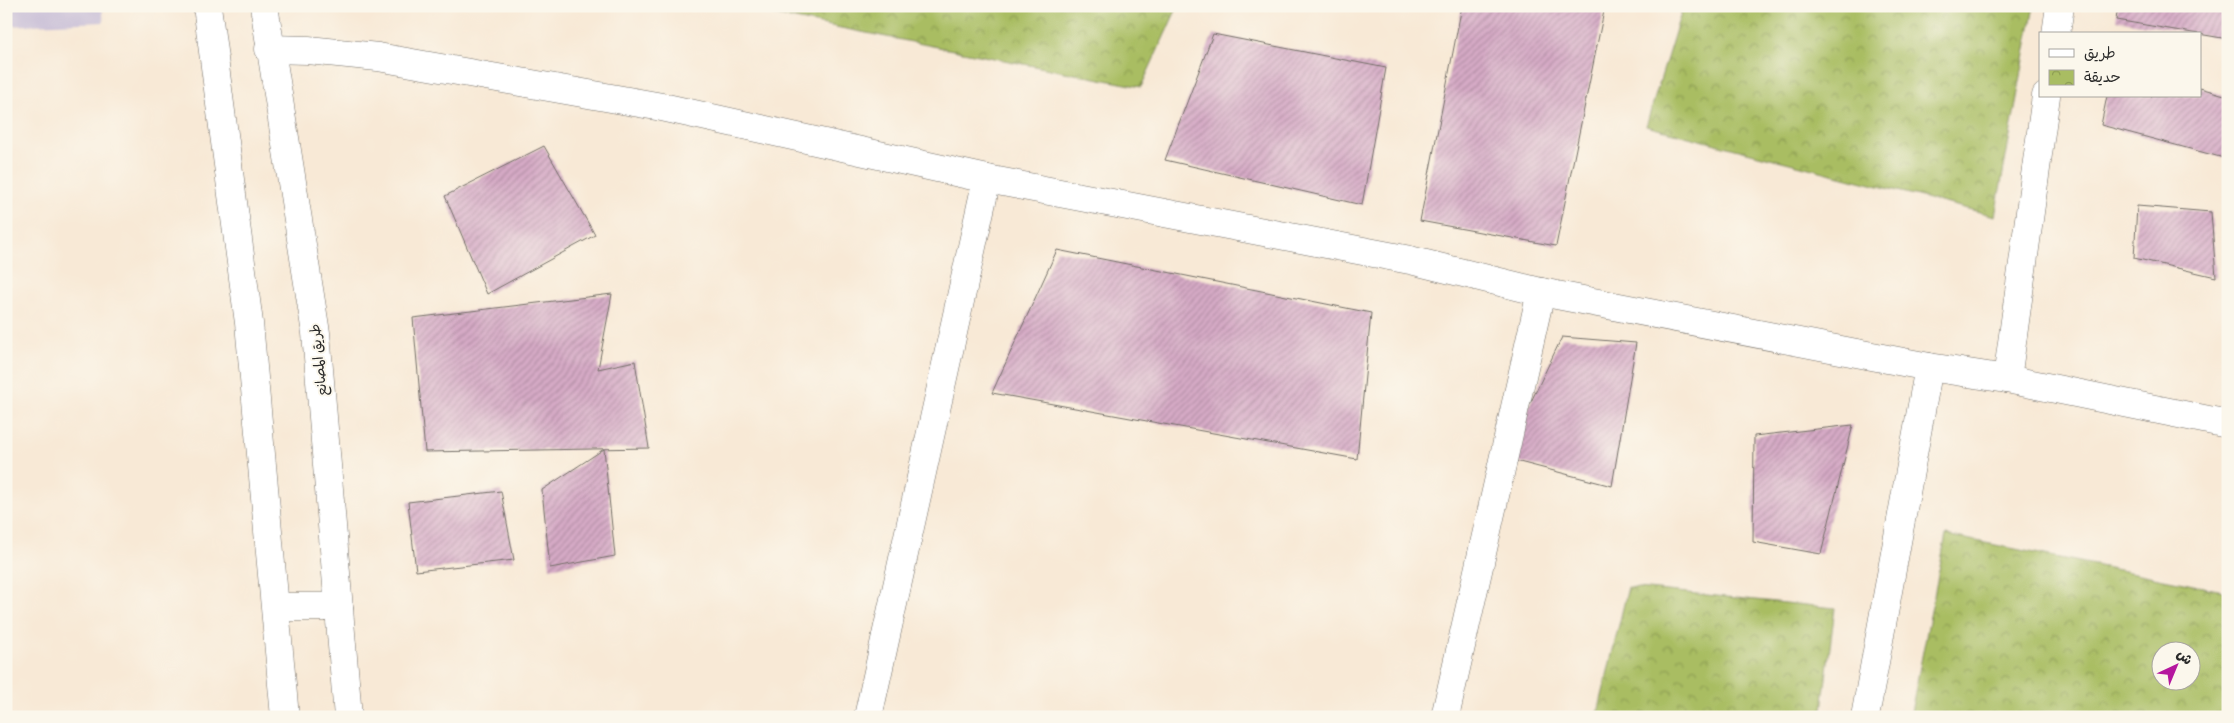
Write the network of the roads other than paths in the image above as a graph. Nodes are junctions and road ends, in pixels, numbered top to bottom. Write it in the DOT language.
graph roads {
  1 [pos="207,6"];
  2 [pos="264,6"];
  3 [pos="2060,6"];
  4 [pos="2056,32"];
  5 [pos="269,49"];
  6 [pos="2046,98"];
  7 [pos="987,180"];
  8 [pos="1541,292"];
  9 [pos="1929,367"];
  10 [pos="2007,379"];
  11 [pos="2228,424"];
  12 [pos="276,607"];
  13 [pos="339,607"];
  14 [pos="285,717"];
  15 [pos="348,717"];
  16 [pos="868,717"];
  17 [pos="1445,717"];
  18 [pos="1865,717"];
  1 -- 12 [label="street"];
  2 -- 5 [label="street, طريق المصانع"];
  3 -- 4 [label="street"];
  5 -- 7 [label="street"];
  5 -- 13 [label="street, طريق المصانع"];
  6 -- 10 [label="street"];
  7 -- 8 [label="street"];
  7 -- 16 [label="street"];
  8 -- 9 [label="street"];
  8 -- 17 [label="street"];
  9 -- 10 [label="street"];
  9 -- 18 [label="street"];
  10 -- 11 [label="street"];
  12 -- 13 [label="street"];
  12 -- 14 [label="street"];
  13 -- 15 [label="street, طريق المصانع"];
}
